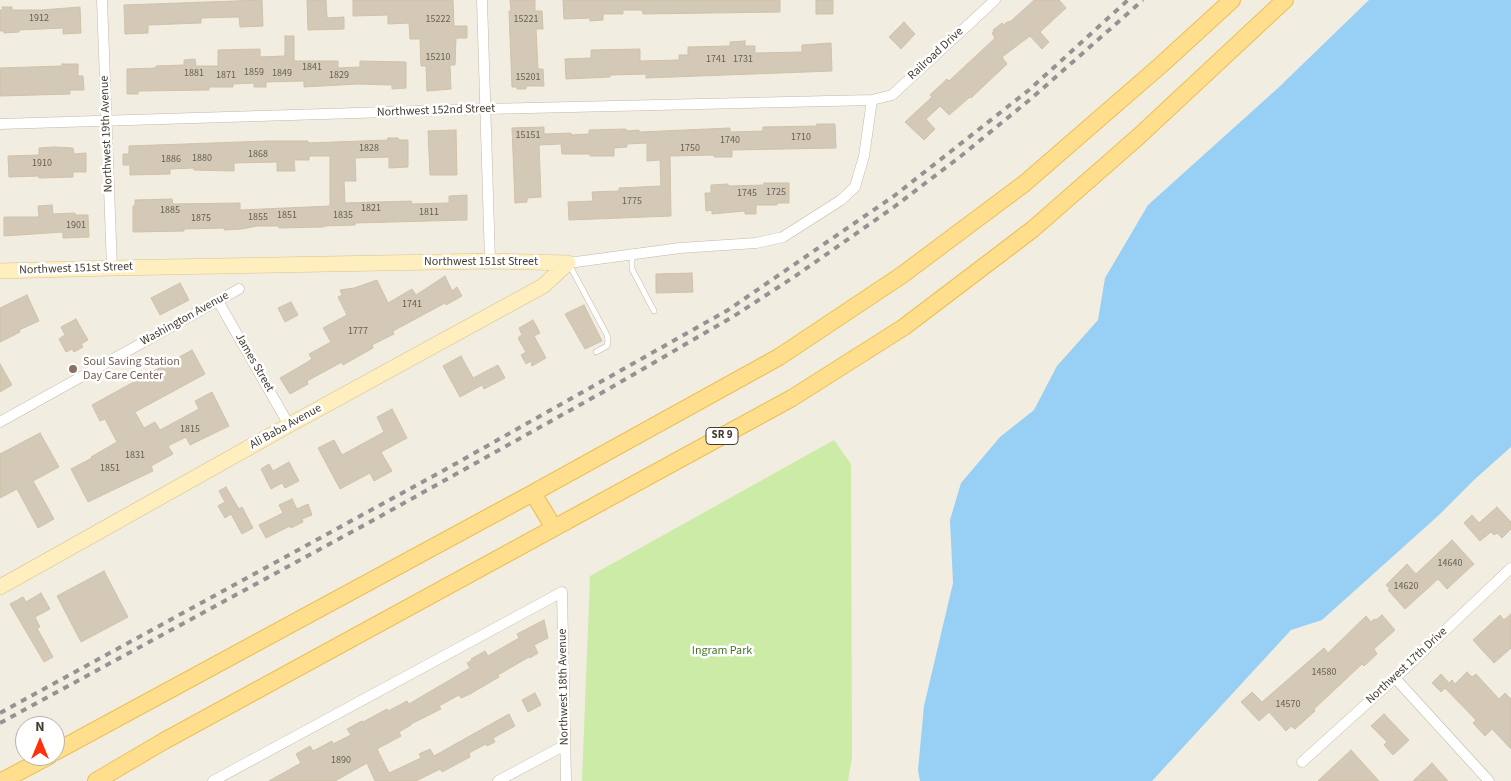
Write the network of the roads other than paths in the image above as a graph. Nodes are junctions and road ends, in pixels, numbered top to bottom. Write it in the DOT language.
graph roads {
  1 [pos="102,0"];
  2 [pos="482,0"];
  3 [pos="995,0"];
  4 [pos="1232,0"];
  5 [pos="1285,0"];
  6 [pos="872,100"];
  7 [pos="486,109"];
  8 [pos="107,120"];
  9 [pos="0,124"];
  10 [pos="632,254"];
  11 [pos="490,261"];
  12 [pos="568,263"];
  13 [pos="112,268"];
  14 [pos="0,272"];
  15 [pos="239,289"];
  16 [pos="218,301"];
  17 [pos="654,311"];
  18 [pos="596,352"];
  19 [pos="0,422"];
  20 [pos="289,425"];
  21 [pos="533,493"];
  22 [pos="554,528"];
  23 [pos="1511,568"];
  24 [pos="0,587"];
  25 [pos="1395,678"];
  26 [pos="566,745"];
  27 [pos="65,747"];
  28 [pos="1302,762"];
  29 [pos="30,766"];
  30 [pos="2,781"];
  31 [pos="96,781"];
  32 [pos="213,781"];
  33 [pos="498,781"];
  34 [pos="566,781"];
  35 [pos="1489,781"];
  1 -- 8 [label="street, Northwest 19th Avenue"];
  2 -- 7 [label="street"];
  3 -- 6 [label="street, Railroad Drive"];
  4 -- 21 [label="main road"];
  5 -- 22 [label="main road, SR 9"];
  6 -- 7 [label="street, Northwest 152nd Street"];
  6 -- 10 [label="street, Northwest 151st Street"];
  7 -- 8 [label="street, Northwest 152nd Street"];
  7 -- 11 [label="street"];
  8 -- 9 [label="street, Northwest 152nd Street"];
  8 -- 13 [label="street, Northwest 19th Avenue"];
  10 -- 12 [label="street, Northwest 151st Street"];
  10 -- 17 [label="lane"];
  11 -- 12 [label="street, Northwest 151st Street"];
  11 -- 13 [label="street, Northwest 151st Street"];
  12 -- 18 [label="lane"];
  12 -- 20 [label="street, Ali Baba Avenue"];
  13 -- 14 [label="street, Northwest 151st Street"];
  15 -- 16 [label="street, Washington Avenue"];
  16 -- 19 [label="street, Washington Avenue"];
  16 -- 20 [label="street, James Street"];
  20 -- 24 [label="street, Ali Baba Avenue"];
  21 -- 22 [label="main road"];
  21 -- 27 [label="main road"];
  22 -- 31 [label="main road, SR 9"];
  23 -- 25 [label="street, Northwest 17th Drive"];
  25 -- 28 [label="street, Northwest 17th Drive"];
  25 -- 35 [label="street"];
  26 -- 32 [label="street, Northwest 18th Avenue"];
  26 -- 33 [label="street"];
  26 -- 34 [label="street, Northwest 18th Avenue"];
  29 -- 30 [label="main road"];
}
